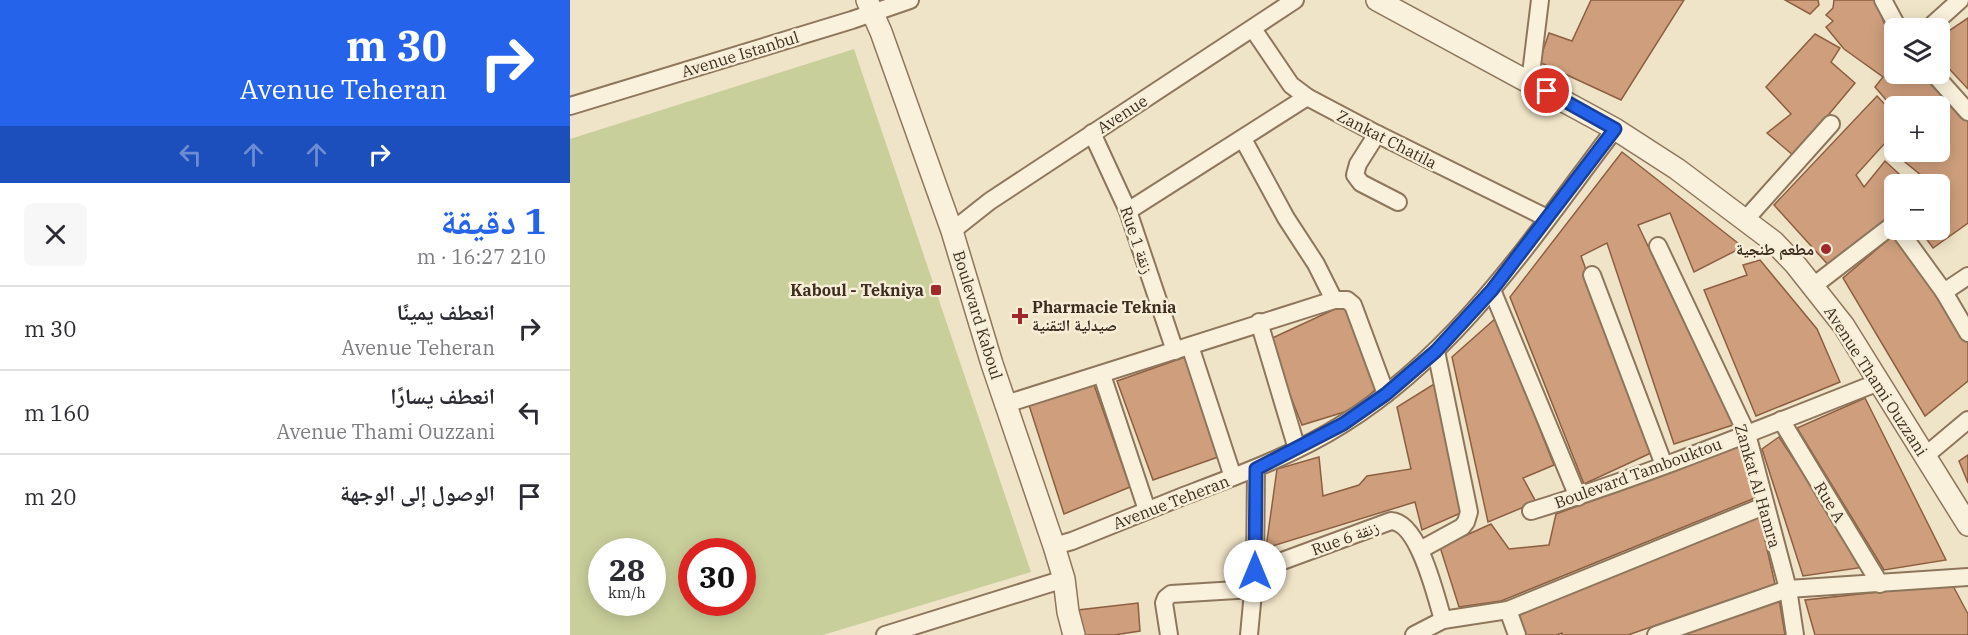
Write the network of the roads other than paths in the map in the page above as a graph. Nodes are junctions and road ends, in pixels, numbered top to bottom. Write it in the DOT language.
graph roads {
  1 [pos="910,0"];
  2 [pos="1294,0"];
  3 [pos="1377,0"];
  4 [pos="1540,0"];
  5 [pos="1882,0"];
  6 [pos="1960,0"];
  7 [pos="869,7"];
  8 [pos="1892,18"];
  9 [pos="1940,18"];
  10 [pos="1253,29"];
  11 [pos="1530,82"];
  12 [pos="1943,84"];
  13 [pos="1306,98"];
  14 [pos="570,106"];
  15 [pos="1968,112"];
  16 [pos="1831,124"];
  17 [pos="1615,129"];
  18 [pos="1092,133"];
  19 [pos="1377,135"];
  20 [pos="1243,139"];
  21 [pos="1398,202"];
  22 [pos="1128,211"];
  23 [pos="1547,218"];
  24 [pos="1746,219"];
  25 [pos="952,231"];
  26 [pos="1884,232"];
  27 [pos="1906,240"];
  28 [pos="1658,246"];
  29 [pos="1592,275"];
  30 [pos="1968,276"];
  31 [pos="1812,287"];
  32 [pos="1492,290"];
  33 [pos="1944,292"];
  34 [pos="1334,300"];
  35 [pos="1259,322"];
  36 [pos="1968,333"];
  37 [pos="1182,348"];
  38 [pos="1436,351"];
  39 [pos="1102,375"];
  40 [pos="1879,382"];
  41 [pos="1386,394"];
  42 [pos="1006,404"];
  43 [pos="1781,420"];
  44 [pos="1968,420"];
  45 [pos="1747,434"];
  46 [pos="1297,449"];
  47 [pos="1925,456"];
  48 [pos="1664,465"];
  49 [pos="1256,469"];
  50 [pos="1233,477"];
  51 [pos="1578,496"];
  52 [pos="1764,506"];
  53 [pos="1147,510"];
  54 [pos="1531,511"];
  55 [pos="1968,525"];
  56 [pos="1054,546"];
  57 [pos="1420,550"];
  58 [pos="1255,571"];
  59 [pos="1968,577"];
  60 [pos="1064,579"];
  61 [pos="1880,584"];
  62 [pos="1253,589"];
  63 [pos="1788,589"];
  64 [pos="1508,610"];
  65 [pos="1443,620"];
  66 [pos="885,635"];
  67 [pos="1074,635"];
  68 [pos="1169,635"];
  69 [pos="1249,635"];
  70 [pos="1414,635"];
  71 [pos="1517,635"];
  72 [pos="1656,635"];
  73 [pos="1795,635"];
  1 -- 7 [label="street, Avenue Istanbul"];
  2 -- 10 [label="street, Avenue"];
  3 -- 11 [label="street, Avenue Thami Ouzzani"];
  4 -- 11 [label="street"];
  5 -- 8 [label="street"];
  6 -- 9 [label="street"];
  7 -- 14 [label="street, Avenue Istanbul"];
  7 -- 25 [label="street, Boulevard Kaboul"];
  10 -- 13 [label="street, Zankat Chatila"];
  10 -- 18 [label="street, Avenue"];
  11 -- 17 [label="street, Avenue Thami Ouzzani"];
  12 -- 15 [label="street"];
  13 -- 19 [label="street, Zankat Chatila"];
  13 -- 20 [label="street"];
  16 -- 24 [label="street"];
  17 -- 23 [label="street, Avenue Teheran"];
  17 -- 24 [label="street, Avenue Thami Ouzzani"];
  18 -- 22 [label="street, Rue 1 زنقة"];
  18 -- 25 [label="street, Avenue"];
  19 -- 21 [label="street"];
  19 -- 23 [label="street, Zankat Chatila"];
  20 -- 22 [label="street"];
  20 -- 34 [label="street"];
  22 -- 37 [label="street, Rue 1 زنقة"];
  23 -- 32 [label="street, Avenue Teheran"];
  24 -- 31 [label="street, Avenue Thami Ouzzani"];
  25 -- 42 [label="street, Boulevard Kaboul"];
  26 -- 31 [label="street"];
  27 -- 33 [label="street"];
  28 -- 45 [label="street, Zankat Al Hamra"];
  29 -- 48 [label="street"];
  30 -- 33 [label="street"];
  31 -- 40 [label="street, Avenue Thami Ouzzani"];
  32 -- 38 [label="street, Avenue Teheran"];
  32 -- 51 [label="street"];
  33 -- 36 [label="street"];
  34 -- 35 [label="street"];
  34 -- 41 [label="street"];
  35 -- 37 [label="street"];
  35 -- 46 [label="street"];
  37 -- 39 [label="street"];
  37 -- 50 [label="street, Rue 1 زنقة"];
  38 -- 41 [label="street, Avenue Teheran"];
  38 -- 57 [label="street"];
  39 -- 42 [label="street"];
  39 -- 53 [label="street"];
  40 -- 43 [label="street, Boulevard Tambouktou"];
  40 -- 47 [label="street, Avenue Thami Ouzzani"];
  41 -- 46 [label="street, Avenue Teheran"];
  42 -- 56 [label="street, Boulevard Kaboul"];
  43 -- 45 [label="street, Boulevard Tambouktou"];
  43 -- 61 [label="street, Rue A"];
  44 -- 47 [label="street"];
  45 -- 48 [label="street, Boulevard Tambouktou"];
  45 -- 52 [label="street, Zankat Al Hamra"];
  46 -- 49 [label="street, Avenue Teheran"];
  47 -- 55 [label="street, Avenue Thami Ouzzani"];
  48 -- 51 [label="street, Boulevard Tambouktou"];
  49 -- 50 [label="street, Avenue Teheran"];
  49 -- 58 [label="street"];
  50 -- 53 [label="street, Avenue Teheran"];
  51 -- 54 [label="street, Boulevard Tambouktou"];
  52 -- 63 [label="street, Zankat Al Hamra"];
  52 -- 64 [label="street"];
  53 -- 56 [label="street, Avenue Teheran"];
  56 -- 60 [label="street, Boulevard Kaboul"];
  57 -- 58 [label="street, Rue 6 زنقة"];
  57 -- 65 [label="street, Rue 6 زنقة"];
  58 -- 62 [label="street"];
  59 -- 61 [label="street"];
  60 -- 66 [label="street"];
  60 -- 67 [label="street, Boulevard Kaboul"];
  61 -- 63 [label="street"];
  62 -- 68 [label="street"];
  62 -- 69 [label="street"];
  63 -- 72 [label="street"];
  63 -- 73 [label="street, Zankat Al Hamra"];
  64 -- 65 [label="street"];
  64 -- 71 [label="street"];
  65 -- 70 [label="street"];
}
